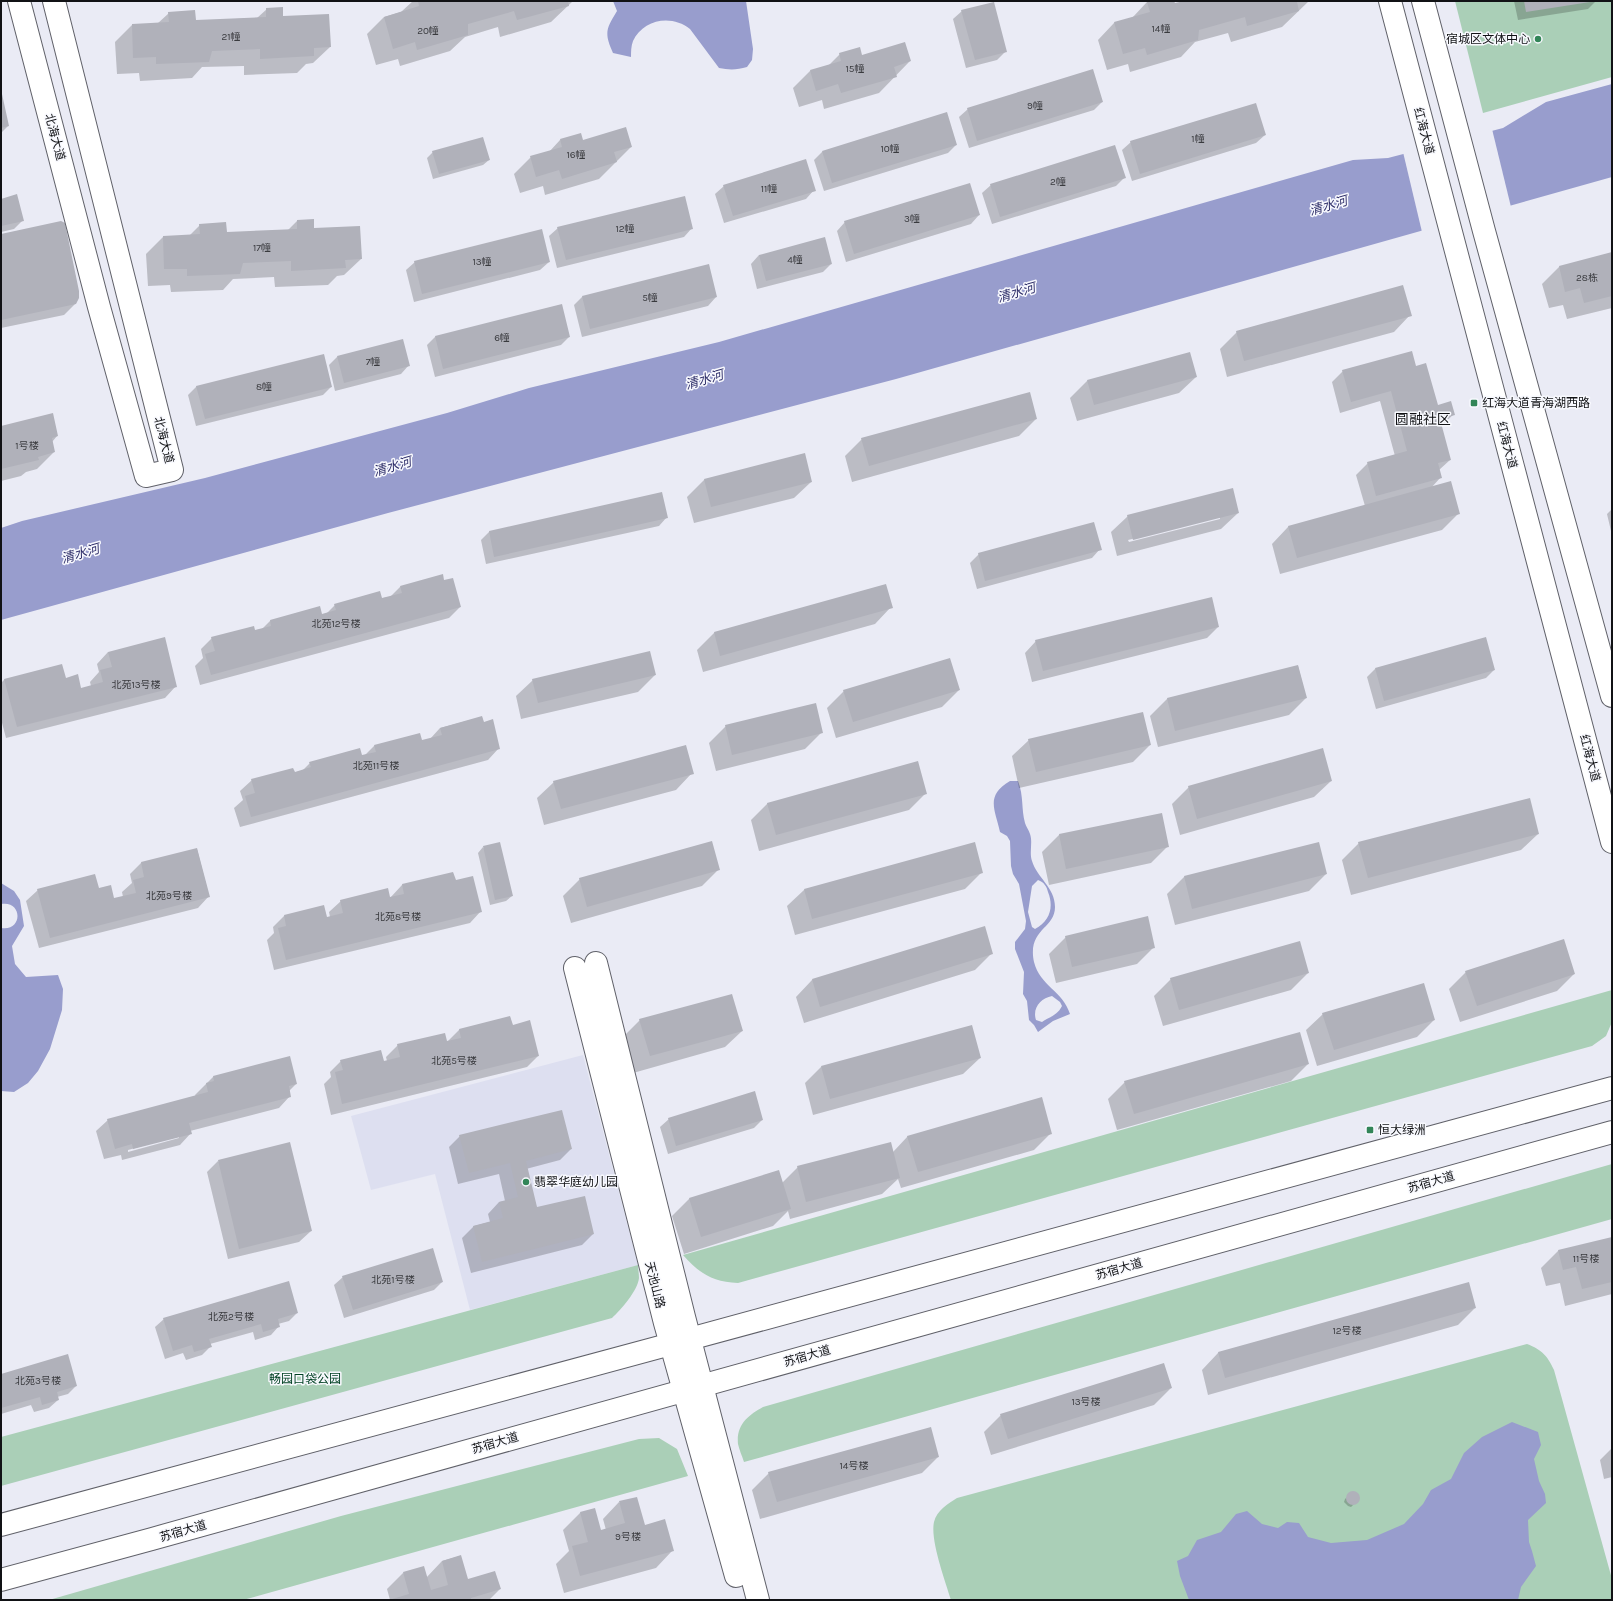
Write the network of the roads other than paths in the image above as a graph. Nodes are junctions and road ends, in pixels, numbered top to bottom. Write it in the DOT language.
graph roads {
  1 [pos="19,1"];
  2 [pos="54,1"];
  3 [pos="1390,1"];
  4 [pos="1423,1"];
  5 [pos="1612,696"];
  6 [pos="1612,842"];
  7 [pos="596,963"];
  8 [pos="574,968"];
  9 [pos="1612,1088"];
  10 [pos="1612,1132"];
  11 [pos="680,1342"];
  12 [pos="693,1388"];
  13 [pos="1,1525"];
  14 [pos="1,1580"];
  15 [pos="743,1600"];
  16 [pos="758,1600"];
  1 -- 2 [label="main road, 北海大道"];
  3 -- 6 [label="main road, 红海大道"];
  4 -- 5 [label="main road"];
  7 -- 11 [label="main road"];
  8 -- 11 [label="main road, 天池山路"];
  9 -- 11 [label="main road"];
  10 -- 12 [label="main road, 苏宿大道"];
  11 -- 12 [label="main road, 天池山路"];
  11 -- 13 [label="main road"];
  12 -- 14 [label="main road, 苏宿大道"];
  12 -- 15 [label="main road, 天池山路"];
  12 -- 16 [label="main road, 天池山路"];
}
